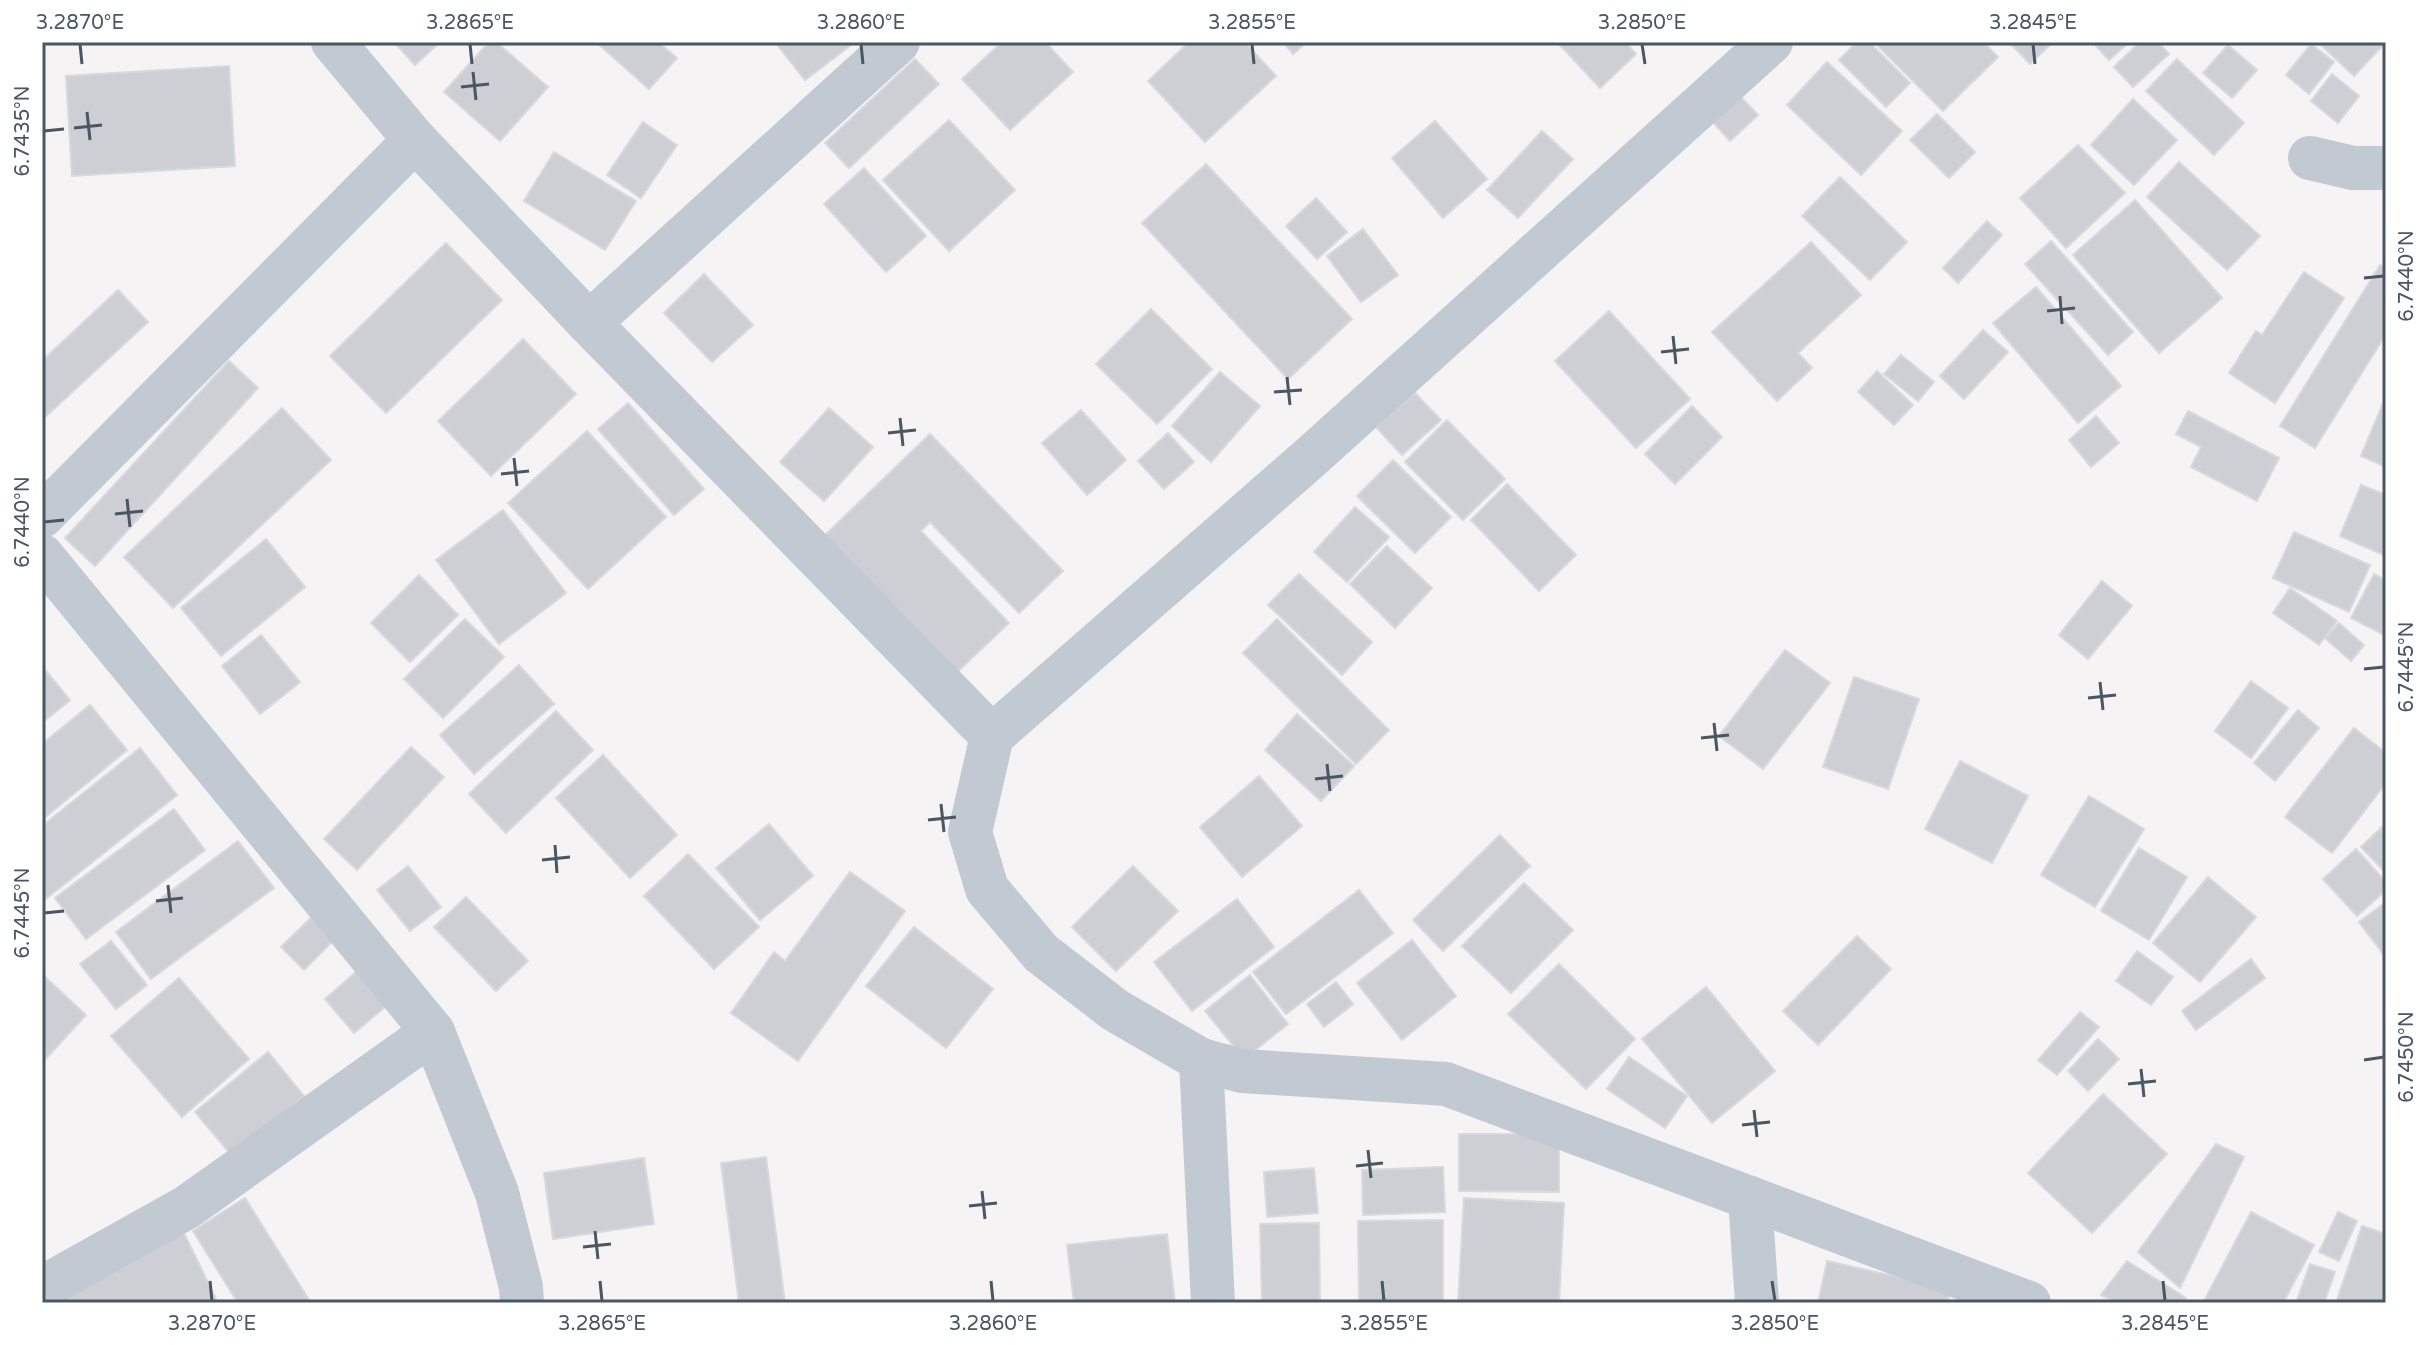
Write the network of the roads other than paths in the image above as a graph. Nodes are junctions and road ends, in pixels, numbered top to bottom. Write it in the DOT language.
graph roads {
  1 [pos="333,42"];
  2 [pos="898,42"];
  3 [pos="1771,42"];
  4 [pos="415,140"];
  5 [pos="2310,158"];
  6 [pos="2386,168"];
  7 [pos="589,323"];
  8 [pos="42,516"];
  9 [pos="42,556"];
  10 [pos="992,736"];
  11 [pos="433,1032"];
  12 [pos="1201,1060"];
  13 [pos="1750,1198"];
  14 [pos="42,1288"];
  15 [pos="522,1303"];
  16 [pos="1213,1303"];
  17 [pos="1757,1303"];
  18 [pos="2029,1303"];
  1 -- 4 [label="street"];
  2 -- 7 [label="street"];
  3 -- 10 [label="street"];
  4 -- 7 [label="street"];
  4 -- 8 [label="street"];
  5 -- 6 [label="street"];
  7 -- 10 [label="street"];
  9 -- 11 [label="street"];
  10 -- 12 [label="street"];
  11 -- 14 [label="street"];
  11 -- 15 [label="street"];
  12 -- 13 [label="street"];
  12 -- 16 [label="street"];
  13 -- 17 [label="street"];
  13 -- 18 [label="street"];
}
